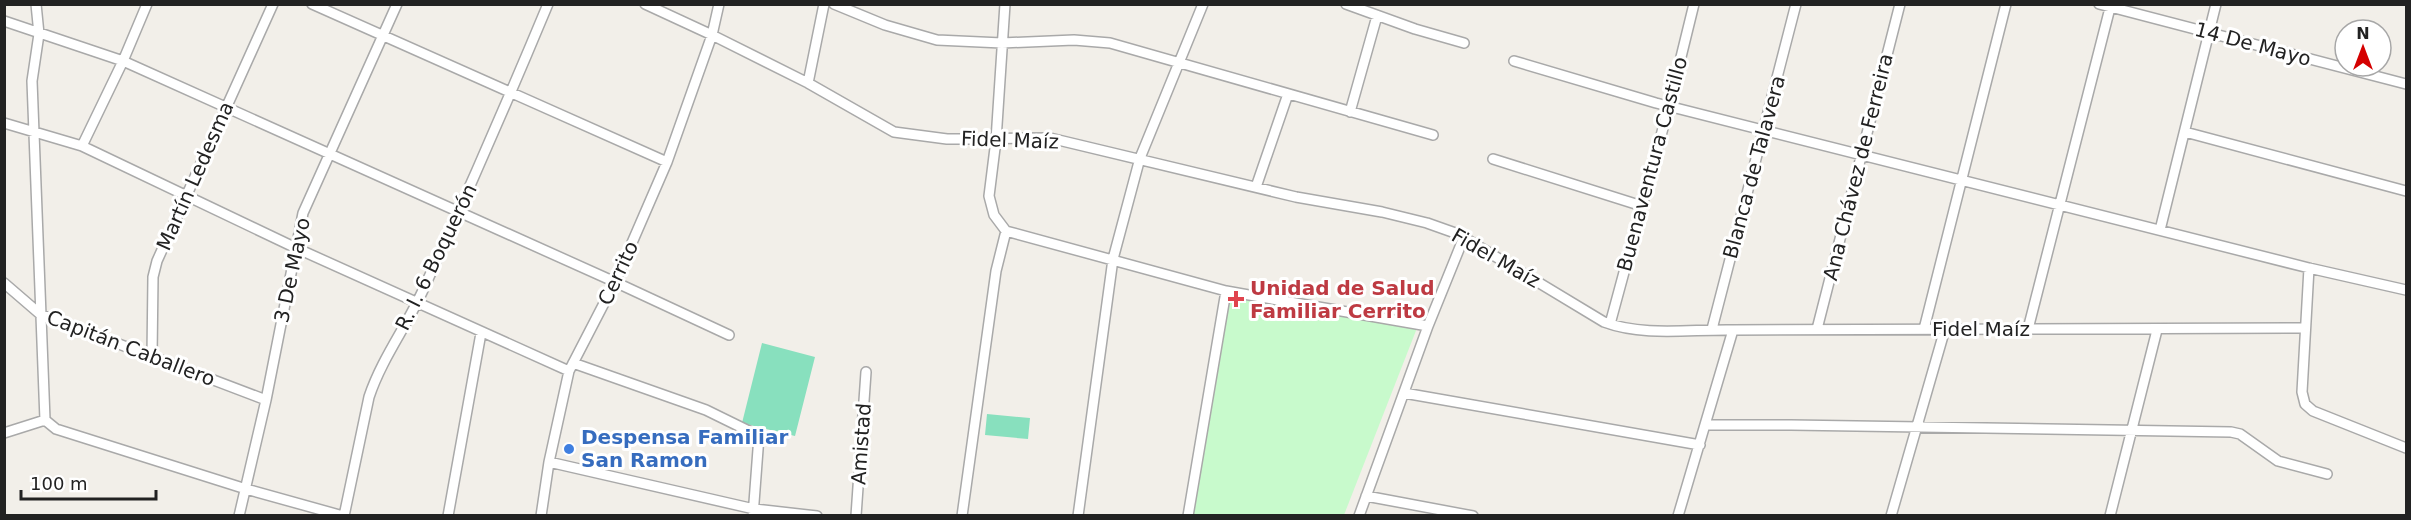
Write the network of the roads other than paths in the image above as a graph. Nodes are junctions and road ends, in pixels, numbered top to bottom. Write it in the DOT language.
graph roads {
  1 [pos="36,4"];
  2 [pos="147,4"];
  3 [pos="273,4"];
  4 [pos="312,4"];
  5 [pos="397,4"];
  6 [pos="548,4"];
  7 [pos="645,4"];
  8 [pos="719,4"];
  9 [pos="824,4"];
  10 [pos="834,4"];
  11 [pos="1005,4"];
  12 [pos="1203,4"];
  13 [pos="1346,4"];
  14 [pos="1796,4"];
  15 [pos="1900,4"];
  16 [pos="2006,4"];
  17 [pos="2099,4"];
  18 [pos="2217,4"];
  19 [pos="1693,5"];
  20 [pos="2111,6"];
  21 [pos="1377,16"];
  22 [pos="4,21"];
  23 [pos="2209,32"];
  24 [pos="39,34"];
  25 [pos="712,35"];
  26 [pos="384,36"];
  27 [pos="1002,43"];
  28 [pos="1464,43"];
  29 [pos="123,61"];
  30 [pos="1514,62"];
  31 [pos="1178,63"];
  32 [pos="808,83"];
  33 [pos="2406,84"];
  34 [pos="511,94"];
  35 [pos="1288,94"];
  36 [pos="225,106"];
  37 [pos="1669,106"];
  38 [pos="1350,112"];
  39 [pos="4,123"];
  40 [pos="1765,129"];
  41 [pos="2185,132"];
  42 [pos="34,133"];
  43 [pos="1433,135"];
  44 [pos="996,140"];
  45 [pos="82,146"];
  46 [pos="331,153"];
  47 [pos="1860,154"];
  48 [pos="1140,158"];
  49 [pos="1493,159"];
  50 [pos="667,162"];
  51 [pos="1962,179"];
  52 [pos="1256,187"];
  53 [pos="2406,191"];
  54 [pos="185,196"];
  55 [pos="2060,204"];
  56 [pos="1642,206"];
  57 [pos="459,212"];
  58 [pos="2160,230"];
  59 [pos="1006,231"];
  60 [pos="1464,237"];
  61 [pos="296,248"];
  62 [pos="1113,259"];
  63 [pos="2309,268"];
  64 [pos="615,282"];
  65 [pos="4,283"];
  66 [pos="2406,290"];
  67 [pos="1226,291"];
  68 [pos="418,302"];
  69 [pos="40,314"];
  70 [pos="1610,324"];
  71 [pos="1428,326"];
  72 [pos="2306,328"];
  73 [pos="1712,329"];
  74 [pos="1817,329"];
  75 [pos="1924,329"];
  76 [pos="1945,329"];
  77 [pos="2028,329"];
  78 [pos="1733,330"];
  79 [pos="2157,330"];
  80 [pos="481,333"];
  81 [pos="729,335"];
  82 [pos="152,356"];
  83 [pos="571,367"];
  84 [pos="866,372"];
  85 [pos="1404,393"];
  86 [pos="267,400"];
  87 [pos="45,420"];
  88 [pos="1706,425"];
  89 [pos="1918,427"];
  90 [pos="2131,430"];
  91 [pos="4,433"];
  92 [pos="1700,445"];
  93 [pos="2406,448"];
  94 [pos="549,462"];
  95 [pos="2327,474"];
  96 [pos="246,489"];
  97 [pos="1366,496"];
  98 [pos="754,512"];
  99 [pos="239,516"];
  100 [pos="343,516"];
  101 [pos="448,516"];
  102 [pos="541,516"];
  103 [pos="817,516"];
  104 [pos="856,516"];
  105 [pos="962,516"];
  106 [pos="1078,516"];
  107 [pos="1188,516"];
  108 [pos="1359,516"];
  109 [pos="1473,516"];
  110 [pos="1678,516"];
  111 [pos="1891,516"];
  112 [pos="2110,516"];
  1 -- 24 [label="street"];
  2 -- 29 [label="street"];
  3 -- 36 [label="street, Martín Ledesma"];
  4 -- 26 [label="street"];
  5 -- 26 [label="street, 3 De Mayo"];
  6 -- 34 [label="street, R. I. 6 Boquerón"];
  7 -- 25 [label="street, Fidel Maíz"];
  8 -- 25 [label="street, Cerrito"];
  9 -- 32 [label="street"];
  10 -- 27 [label="street"];
  11 -- 27 [label="street"];
  12 -- 31 [label="street"];
  13 -- 21 [label="street"];
  14 -- 40 [label="street, Blanca de Talavera"];
  15 -- 47 [label="street, Ana Chávez de Ferreira"];
  16 -- 51 [label="street"];
  17 -- 20 [label="street, 14 De Mayo"];
  18 -- 23 [label="street"];
  19 -- 37 [label="street, Buenaventura Castillo"];
  20 -- 23 [label="street, 14 De Mayo"];
  20 -- 55 [label="street"];
  21 -- 28 [label="street"];
  21 -- 38 [label="street"];
  22 -- 24 [label="street"];
  23 -- 33 [label="street, 14 De Mayo"];
  23 -- 41 [label="street"];
  24 -- 29 [label="street"];
  24 -- 42 [label="street"];
  25 -- 32 [label="street, Fidel Maíz"];
  25 -- 50 [label="street, Cerrito"];
  26 -- 34 [label="street"];
  26 -- 46 [label="street, 3 De Mayo"];
  27 -- 31 [label="street"];
  27 -- 44 [label="street"];
  29 -- 36 [label="street"];
  29 -- 45 [label="street"];
  30 -- 37 [label="street"];
  31 -- 35 [label="street"];
  31 -- 48 [label="street"];
  32 -- 44 [label="street, Fidel Maíz"];
  34 -- 50 [label="street"];
  34 -- 57 [label="street, R. I. 6 Boquerón"];
  35 -- 38 [label="street"];
  35 -- 52 [label="street"];
  36 -- 46 [label="street"];
  36 -- 54 [label="street, Martín Ledesma"];
  37 -- 40 [label="street"];
  37 -- 56 [label="street, Buenaventura Castillo"];
  38 -- 43 [label="street"];
  39 -- 42 [label="street"];
  40 -- 47 [label="street"];
  40 -- 73 [label="street, Blanca de Talavera"];
  41 -- 53 [label="street"];
  41 -- 58 [label="street"];
  42 -- 45 [label="street"];
  42 -- 69 [label="street"];
  44 -- 48 [label="street, Fidel Maíz"];
  44 -- 59 [label="street"];
  45 -- 54 [label="street"];
  46 -- 57 [label="street"];
  46 -- 61 [label="street, 3 De Mayo"];
  47 -- 51 [label="street"];
  47 -- 74 [label="street, Ana Chávez de Ferreira"];
  48 -- 52 [label="street, Fidel Maíz"];
  48 -- 62 [label="street"];
  49 -- 56 [label="street"];
  50 -- 64 [label="street, Cerrito"];
  51 -- 55 [label="street"];
  51 -- 75 [label="street"];
  52 -- 60 [label="street, Fidel Maíz"];
  54 -- 61 [label="street"];
  54 -- 82 [label="street, Martín Ledesma"];
  55 -- 58 [label="street"];
  55 -- 77 [label="street"];
  56 -- 70 [label="street, Buenaventura Castillo"];
  57 -- 64 [label="street"];
  57 -- 68 [label="street, R. I. 6 Boquerón"];
  58 -- 63 [label="street"];
  59 -- 62 [label="street"];
  59 -- 105 [label="street"];
  60 -- 70 [label="street, Fidel Maíz"];
  60 -- 71 [label="street"];
  61 -- 68 [label="street"];
  61 -- 86 [label="street, 3 De Mayo"];
  62 -- 67 [label="street"];
  62 -- 106 [label="street"];
  63 -- 66 [label="street"];
  63 -- 72 [label="street"];
  64 -- 81 [label="street"];
  64 -- 83 [label="street, Cerrito"];
  65 -- 69 [label="street, Capitán Caballero"];
  67 -- 71 [label="street"];
  67 -- 107 [label="street"];
  68 -- 80 [label="street"];
  68 -- 100 [label="street, R. I. 6 Boquerón"];
  69 -- 82 [label="street, Capitán Caballero"];
  69 -- 87 [label="street"];
  70 -- 73 [label="street, Fidel Maíz"];
  71 -- 85 [label="street"];
  72 -- 79 [label="street, Fidel Maíz"];
  72 -- 93 [label="street"];
  73 -- 78 [label="street, Fidel Maíz"];
  74 -- 75 [label="street, Fidel Maíz"];
  74 -- 78 [label="street, Fidel Maíz"];
  75 -- 76 [label="street, Fidel Maíz"];
  76 -- 77 [label="street, Fidel Maíz"];
  76 -- 89 [label="street"];
  77 -- 79 [label="street, Fidel Maíz"];
  78 -- 88 [label="street"];
  79 -- 90 [label="street"];
  80 -- 83 [label="street"];
  80 -- 101 [label="street"];
  82 -- 86 [label="street, Capitán Caballero"];
  83 -- 94 [label="street, Cerrito"];
  83 -- 98 [label="street"];
  84 -- 104 [label="street, Amistad"];
  85 -- 92 [label="street"];
  85 -- 97 [label="street"];
  86 -- 96 [label="street, 3 De Mayo"];
  87 -- 91 [label="street"];
  87 -- 96 [label="street"];
  88 -- 89 [label="street"];
  88 -- 92 [label="street"];
  89 -- 90 [label="street"];
  89 -- 111 [label="street"];
  90 -- 95 [label="street"];
  90 -- 112 [label="street"];
  92 -- 110 [label="street"];
  94 -- 98 [label="street"];
  94 -- 102 [label="street, Cerrito"];
  96 -- 99 [label="street, 3 De Mayo"];
  96 -- 100 [label="street"];
  97 -- 108 [label="street"];
  97 -- 109 [label="street"];
  98 -- 103 [label="street"];
}
